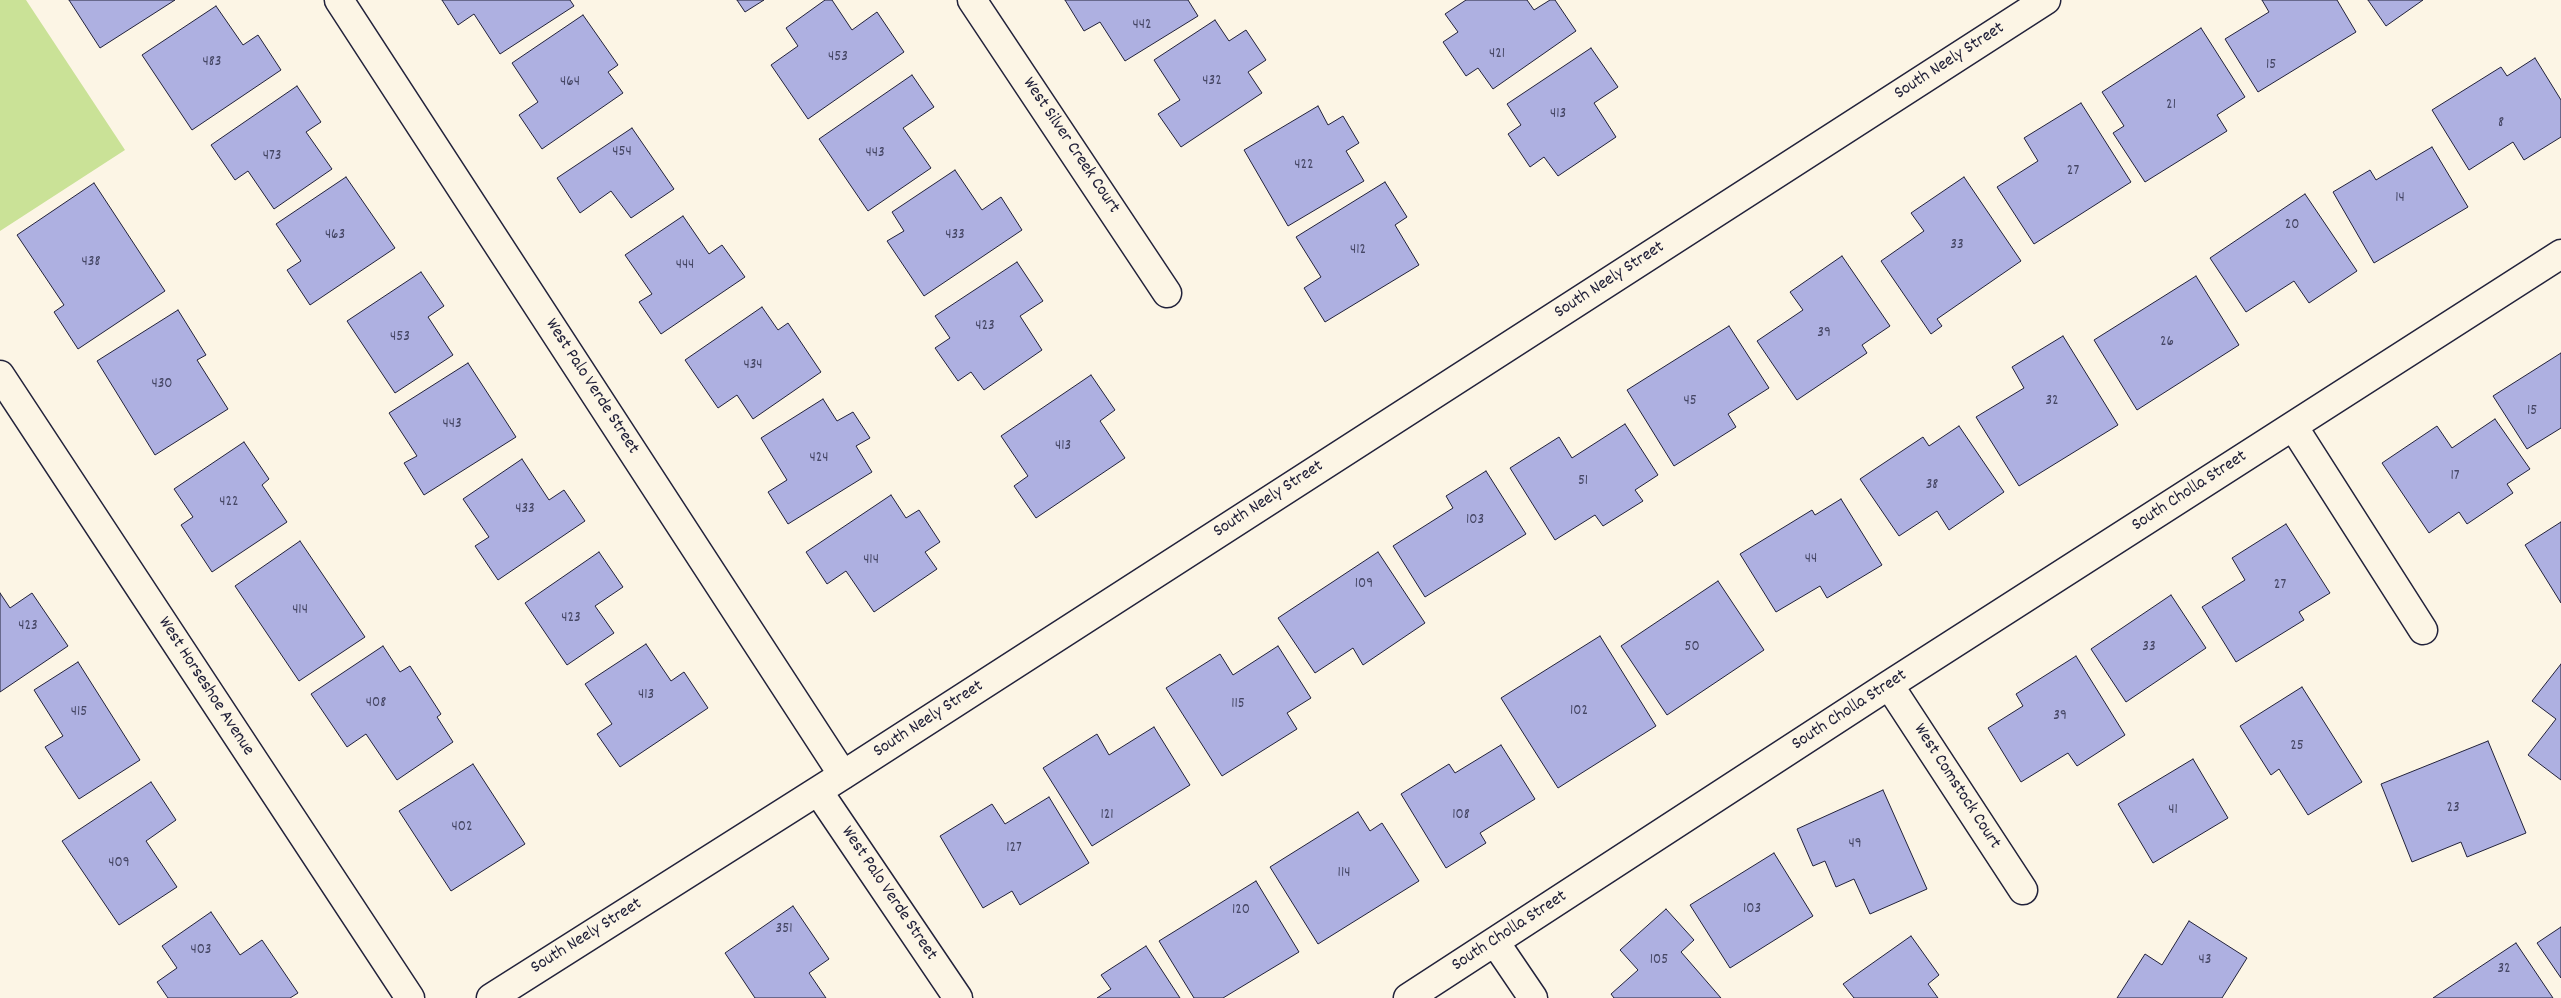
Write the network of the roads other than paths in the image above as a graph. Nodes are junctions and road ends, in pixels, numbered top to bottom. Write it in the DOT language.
graph roads {
  1 [pos="339,0"];
  2 [pos="972,0"];
  3 [pos="2046,0"];
  4 [pos="2561,254"];
  5 [pos="1167,293"];
  6 [pos="0,376"];
  7 [pos="2293,426"];
  8 [pos="2422,630"];
  9 [pos="1890,685"];
  10 [pos="843,775"];
  11 [pos="818,791"];
  12 [pos="2022,890"];
  13 [pos="1495,942"];
  14 [pos="410,998"];
  15 [pos="491,998"];
  16 [pos="958,998"];
  17 [pos="1408,998"];
  18 [pos="1533,998"];
  1 -- 10 [label="street, West Palo Verde Street"];
  2 -- 5 [label="street, West Silver Creek Court"];
  3 -- 10 [label="street, South Neely Street"];
  4 -- 7 [label="street, South Cholla Street"];
  6 -- 14 [label="street, West Horseshoe Avenue"];
  7 -- 8 [label="street"];
  7 -- 9 [label="street, South Cholla Street"];
  9 -- 12 [label="street, West Comstock Court"];
  9 -- 13 [label="street, South Cholla Street"];
  10 -- 11 [label="street, South Neely Street"];
  11 -- 15 [label="street, South Neely Street"];
  11 -- 16 [label="street, West Palo Verde Street"];
  13 -- 17 [label="street, South Cholla Street"];
  13 -- 18 [label="street"];
}
